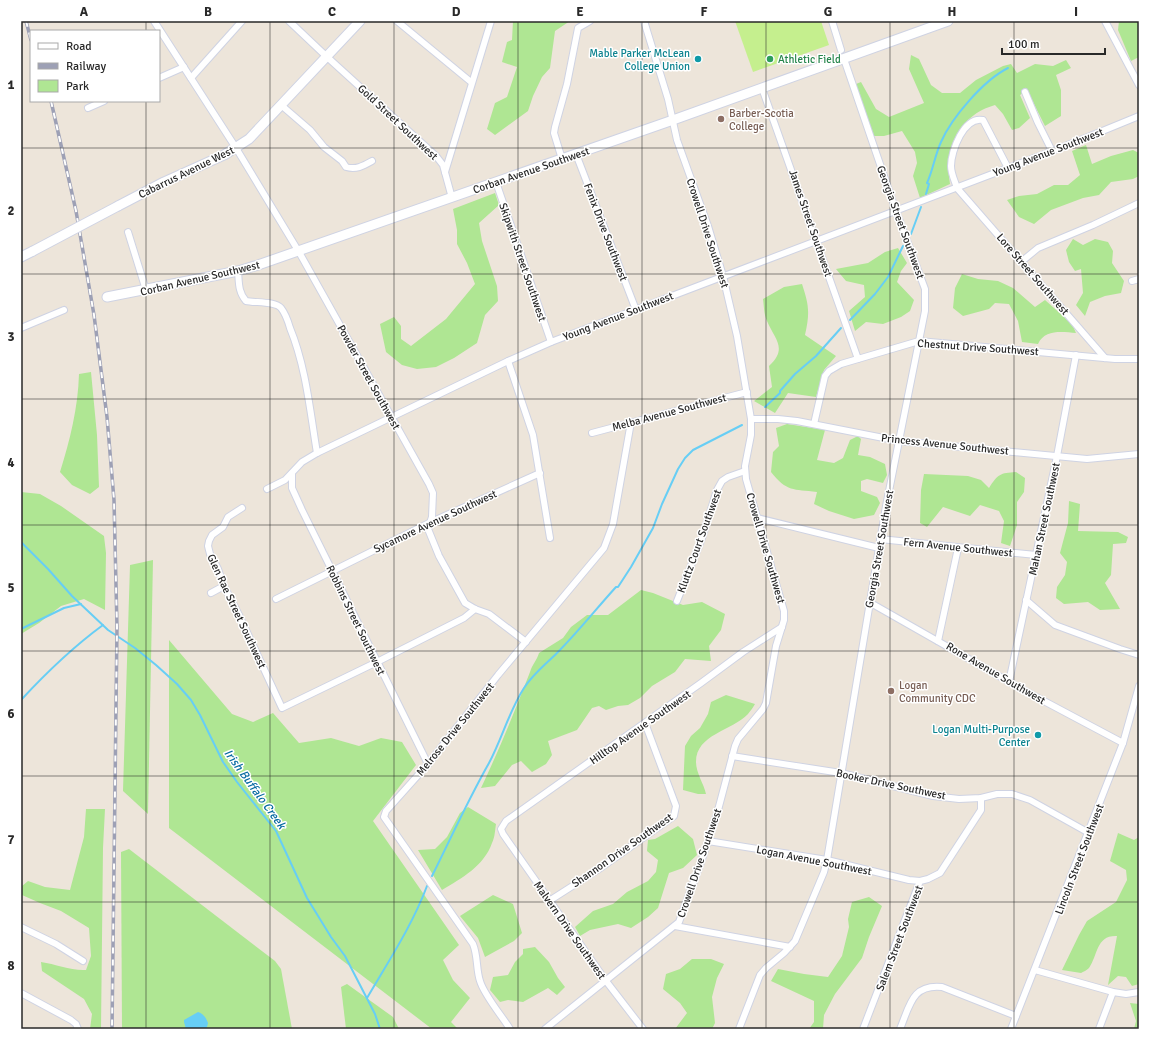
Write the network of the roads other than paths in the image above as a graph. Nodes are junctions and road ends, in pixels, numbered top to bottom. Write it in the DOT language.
graph roads {
  1 [pos="154,21"];
  2 [pos="242,21"];
  3 [pos="289,21"];
  4 [pos="360,21"];
  5 [pos="397,21"];
  6 [pos="491,21"];
  7 [pos="590,21"];
  8 [pos="644,21"];
  9 [pos="832,21"];
  10 [pos="948,21"];
  11 [pos="1105,21"];
  12 [pos="160,30"];
  13 [pos="160,30"];
  14 [pos="843,54"];
  15 [pos="326,56"];
  16 [pos="184,68"];
  17 [pos="160,78"];
  18 [pos="191,78"];
  19 [pos="471,82"];
  20 [pos="1139,84"];
  21 [pos="762,88"];
  22 [pos="1025,92"];
  23 [pos="102,102"];
  24 [pos="281,105"];
  25 [pos="88,108"];
  26 [pos="1139,116"];
  27 [pos="673,120"];
  28 [pos="236,148"];
  29 [pos="1052,151"];
  30 [pos="576,154"];
  31 [pos="562,159"];
  32 [pos="372,161"];
  33 [pos="1008,168"];
  34 [pos="445,172"];
  35 [pos="496,182"];
  36 [pos="959,189"];
  37 [pos="452,198"];
  38 [pos="1139,203"];
  39 [pos="896,211"];
  40 [pos="128,232"];
  41 [pos="817,241"];
  42 [pos="298,252"];
  43 [pos="21,258"];
  44 [pos="1021,262"];
  45 [pos="238,271"];
  46 [pos="724,276"];
  47 [pos="1139,279"];
  48 [pos="1132,281"];
  49 [pos="146,290"];
  50 [pos="107,297"];
  51 [pos="64,310"];
  52 [pos="636,310"];
  53 [pos="21,328"];
  54 [pos="919,341"];
  55 [pos="551,342"];
  56 [pos="1076,355"];
  57 [pos="1105,358"];
  58 [pos="858,359"];
  59 [pos="1139,359"];
  60 [pos="508,361"];
  61 [pos="747,392"];
  62 [pos="391,417"];
  63 [pos="751,419"];
  64 [pos="631,422"];
  65 [pos="814,424"];
  66 [pos="592,433"];
  67 [pos="899,441"];
  68 [pos="317,453"];
  69 [pos="1139,454"];
  70 [pos="1057,456"];
  71 [pos="745,471"];
  72 [pos="540,473"];
  73 [pos="292,474"];
  74 [pos="268,489"];
  75 [pos="242,508"];
  76 [pos="757,518"];
  77 [pos="429,523"];
  78 [pos="550,538"];
  79 [pos="880,539"];
  80 [pos="878,548"];
  81 [pos="958,548"];
  82 [pos="1036,555"];
  83 [pos="332,570"];
  84 [pos="224,586"];
  85 [pos="211,593"];
  86 [pos="276,598"];
  87 [pos="1026,600"];
  88 [pos="677,601"];
  89 [pos="869,602"];
  90 [pos="476,609"];
  91 [pos="782,627"];
  92 [pos="938,641"];
  93 [pos="526,642"];
  94 [pos="1139,655"];
  95 [pos="377,662"];
  96 [pos="1009,682"];
  97 [pos="1139,686"];
  98 [pos="645,723"];
  99 [pos="1123,743"];
  100 [pos="732,756"];
  101 [pos="428,764"];
  102 [pos="841,773"];
  103 [pos="981,798"];
  104 [pos="501,829"];
  105 [pos="1089,833"];
  106 [pos="708,841"];
  107 [pos="827,860"];
  108 [pos="920,881"];
  109 [pos="549,901"];
  110 [pos="675,926"];
  111 [pos="21,927"];
  112 [pos="790,947"];
  113 [pos="83,961"];
  114 [pos="1035,970"];
  115 [pos="606,981"];
  116 [pos="21,992"];
  117 [pos="1113,992"];
  118 [pos="1139,992"];
  119 [pos="1016,1016"];
  120 [pos="78,1029"];
  121 [pos="510,1029"];
  122 [pos="545,1029"];
  123 [pos="643,1029"];
  124 [pos="738,1029"];
  125 [pos="863,1029"];
  126 [pos="900,1029"];
  127 [pos="1011,1029"];
  128 [pos="1100,1029"];
  1 -- 13 [label="street, Powder Street Southwest"];
  2 -- 18 [label="street"];
  3 -- 15 [label="street, Gold Street Southwest"];
  4 -- 15 [label="street, Cabarrus Avenue West"];
  5 -- 19 [label="street"];
  6 -- 19 [label="street"];
  7 -- 31 [label="street"];
  8 -- 27 [label="street, Crowell Drive Southwest"];
  9 -- 14 [label="street, Georgia Street Southwest"];
  10 -- 14 [label="street, Corban Avenue Southwest"];
  11 -- 20 [label="street"];
  12 -- 16 [label="street, Powder Street Southwest"];
  14 -- 21 [label="street, Corban Avenue Southwest"];
  14 -- 39 [label="street, Georgia Street Southwest"];
  15 -- 24 [label="street, Cabarrus Avenue West"];
  15 -- 34 [label="street, Gold Street Southwest"];
  16 -- 17 [label="street"];
  16 -- 18 [label="street, Powder Street Southwest"];
  18 -- 28 [label="street, Powder Street Southwest"];
  19 -- 34 [label="street"];
  21 -- 27 [label="street, Corban Avenue Southwest"];
  21 -- 41 [label="street, James Street Southwest"];
  22 -- 29 [label="street"];
  23 -- 25 [label="street"];
  24 -- 28 [label="street, Cabarrus Avenue West"];
  24 -- 32 [label="street"];
  26 -- 29 [label="street, Young Avenue Southwest"];
  27 -- 30 [label="street, Corban Avenue Southwest"];
  27 -- 46 [label="street, Crowell Drive Southwest"];
  28 -- 42 [label="street, Powder Street Southwest"];
  28 -- 43 [label="street, Cabarrus Avenue West, bridge"];
  29 -- 33 [label="street, Young Avenue Southwest"];
  30 -- 31 [label="street, Corban Avenue Southwest"];
  30 -- 52 [label="street, Fenix Drive Southwest"];
  31 -- 35 [label="street, Corban Avenue Southwest"];
  33 -- 36 [label="street, Young Avenue Southwest"];
  33 -- 36 [label="street"];
  34 -- 37 [label="street, Gold Street Southwest"];
  35 -- 37 [label="street, Corban Avenue Southwest"];
  35 -- 55 [label="street, Skipwith Street Southwest"];
  36 -- 39 [label="street, Young Avenue Southwest"];
  36 -- 44 [label="street, Lore Street Southwest"];
  37 -- 42 [label="street, Corban Avenue Southwest"];
  38 -- 44 [label="street"];
  39 -- 41 [label="street, Young Avenue Southwest"];
  39 -- 54 [label="street, Georgia Street Southwest"];
  40 -- 49 [label="street"];
  41 -- 46 [label="street, Young Avenue Southwest"];
  41 -- 58 [label="street, James Street Southwest"];
  42 -- 45 [label="street, Corban Avenue Southwest"];
  42 -- 62 [label="street, Powder Street Southwest"];
  44 -- 57 [label="street, Lore Street Southwest"];
  45 -- 49 [label="street, Corban Avenue Southwest"];
  45 -- 68 [label="street"];
  46 -- 52 [label="street, Young Avenue Southwest"];
  46 -- 61 [label="street, Crowell Drive Southwest"];
  47 -- 48 [label="street"];
  49 -- 50 [label="street, Corban Avenue Southwest"];
  51 -- 53 [label="street"];
  52 -- 55 [label="street, Young Avenue Southwest"];
  54 -- 56 [label="street, Chestnut Drive Southwest"];
  54 -- 58 [label="street, Chestnut Drive Southwest"];
  54 -- 67 [label="street, Georgia Street Southwest"];
  55 -- 60 [label="street, Young Avenue Southwest"];
  56 -- 57 [label="street, Chestnut Drive Southwest"];
  56 -- 70 [label="street, Mahan Street Southwest"];
  57 -- 59 [label="street, Chestnut Drive Southwest"];
  58 -- 65 [label="street, Chestnut Drive Southwest"];
  60 -- 62 [label="street, Young Avenue Southwest"];
  60 -- 72 [label="street"];
  61 -- 63 [label="street, Crowell Drive Southwest"];
  61 -- 64 [label="street, Melba Avenue Southwest"];
  62 -- 68 [label="street, Young Avenue Southwest"];
  62 -- 77 [label="street, Powder Street Southwest"];
  63 -- 65 [label="street, Princess Avenue Southwest"];
  63 -- 71 [label="street, Crowell Drive Southwest"];
  64 -- 66 [label="street, Melba Avenue Southwest"];
  64 -- 93 [label="street, Melrose Drive Southwest"];
  65 -- 67 [label="street, Princess Avenue Southwest"];
  67 -- 70 [label="street, Princess Avenue Southwest"];
  67 -- 79 [label="street, Georgia Street Southwest"];
  68 -- 73 [label="street, Young Avenue Southwest"];
  69 -- 70 [label="street, Princess Avenue Southwest"];
  70 -- 82 [label="street, Mahan Street Southwest"];
  71 -- 76 [label="street, Crowell Drive Southwest"];
  71 -- 88 [label="street, Kluttz Court Southwest"];
  72 -- 77 [label="street, Sycamore Avenue Southwest"];
  72 -- 78 [label="street"];
  73 -- 74 [label="street, Young Avenue Southwest"];
  73 -- 83 [label="street, Robbins Street Southwest"];
  75 -- 84 [label="street, Glen Rae Street Southwest"];
  76 -- 80 [label="street"];
  76 -- 91 [label="street, Crowell Drive Southwest"];
  77 -- 83 [label="street, Sycamore Avenue Southwest"];
  77 -- 90 [label="street, Powder Street Southwest"];
  79 -- 80 [label="street, Georgia Street Southwest"];
  79 -- 81 [label="street, Fern Avenue Southwest"];
  80 -- 89 [label="street, Georgia Street Southwest"];
  81 -- 82 [label="street, Fern Avenue Southwest"];
  81 -- 92 [label="street"];
  82 -- 87 [label="street, Mahan Street Southwest"];
  83 -- 86 [label="street, Sycamore Avenue Southwest"];
  83 -- 95 [label="street, Robbins Street Southwest"];
  84 -- 85 [label="street"];
  84 -- 95 [label="street, Glen Rae Street Southwest"];
  87 -- 94 [label="street"];
  87 -- 96 [label="street, Mahan Street Southwest"];
  89 -- 92 [label="street, Rone Avenue Southwest"];
  89 -- 102 [label="street, Georgia Street Southwest"];
  90 -- 93 [label="street, Powder Street Southwest"];
  90 -- 95 [label="street"];
  91 -- 98 [label="street, Hilltop Avenue Southwest"];
  91 -- 100 [label="street, Crowell Drive Southwest"];
  92 -- 96 [label="street, Rone Avenue Southwest"];
  93 -- 101 [label="street, Melrose Drive Southwest"];
  95 -- 101 [label="street, Robbins Street Southwest"];
  96 -- 99 [label="street, Rone Avenue Southwest"];
  97 -- 99 [label="street, Lincoln Street Southwest"];
  98 -- 104 [label="street, Hilltop Avenue Southwest"];
  98 -- 109 [label="street, Shannon Drive Southwest"];
  99 -- 105 [label="street, Lincoln Street Southwest"];
  100 -- 102 [label="street, Booker Drive Southwest"];
  100 -- 106 [label="street, Crowell Drive Southwest"];
  101 -- 121 [label="street, Melrose Drive Southwest"];
  102 -- 103 [label="street, Booker Drive Southwest"];
  102 -- 107 [label="street, Georgia Street Southwest"];
  103 -- 105 [label="street, Booker Drive Southwest"];
  103 -- 108 [label="street, Salem Street Southwest"];
  104 -- 109 [label="street, Malvern Drive Southwest"];
  105 -- 114 [label="street, Lincoln Street Southwest"];
  106 -- 107 [label="street, Logan Avenue Southwest"];
  106 -- 110 [label="street, Crowell Drive Southwest"];
  107 -- 108 [label="street, Logan Avenue Southwest"];
  107 -- 112 [label="street, Georgia Street Southwest"];
  108 -- 125 [label="street, Salem Street Southwest"];
  109 -- 115 [label="street, Malvern Drive Southwest"];
  110 -- 112 [label="street"];
  110 -- 115 [label="street, Crowell Drive Southwest"];
  111 -- 113 [label="street"];
  112 -- 124 [label="street, Georgia Street Southwest"];
  114 -- 117 [label="street"];
  114 -- 119 [label="street, Lincoln Street Southwest"];
  115 -- 122 [label="street, Crowell Drive Southwest"];
  115 -- 123 [label="street, Malvern Drive Southwest"];
  116 -- 120 [label="street"];
  117 -- 118 [label="street"];
  117 -- 128 [label="street"];
  119 -- 126 [label="street"];
  119 -- 127 [label="street, Lincoln Street Southwest"];
}
